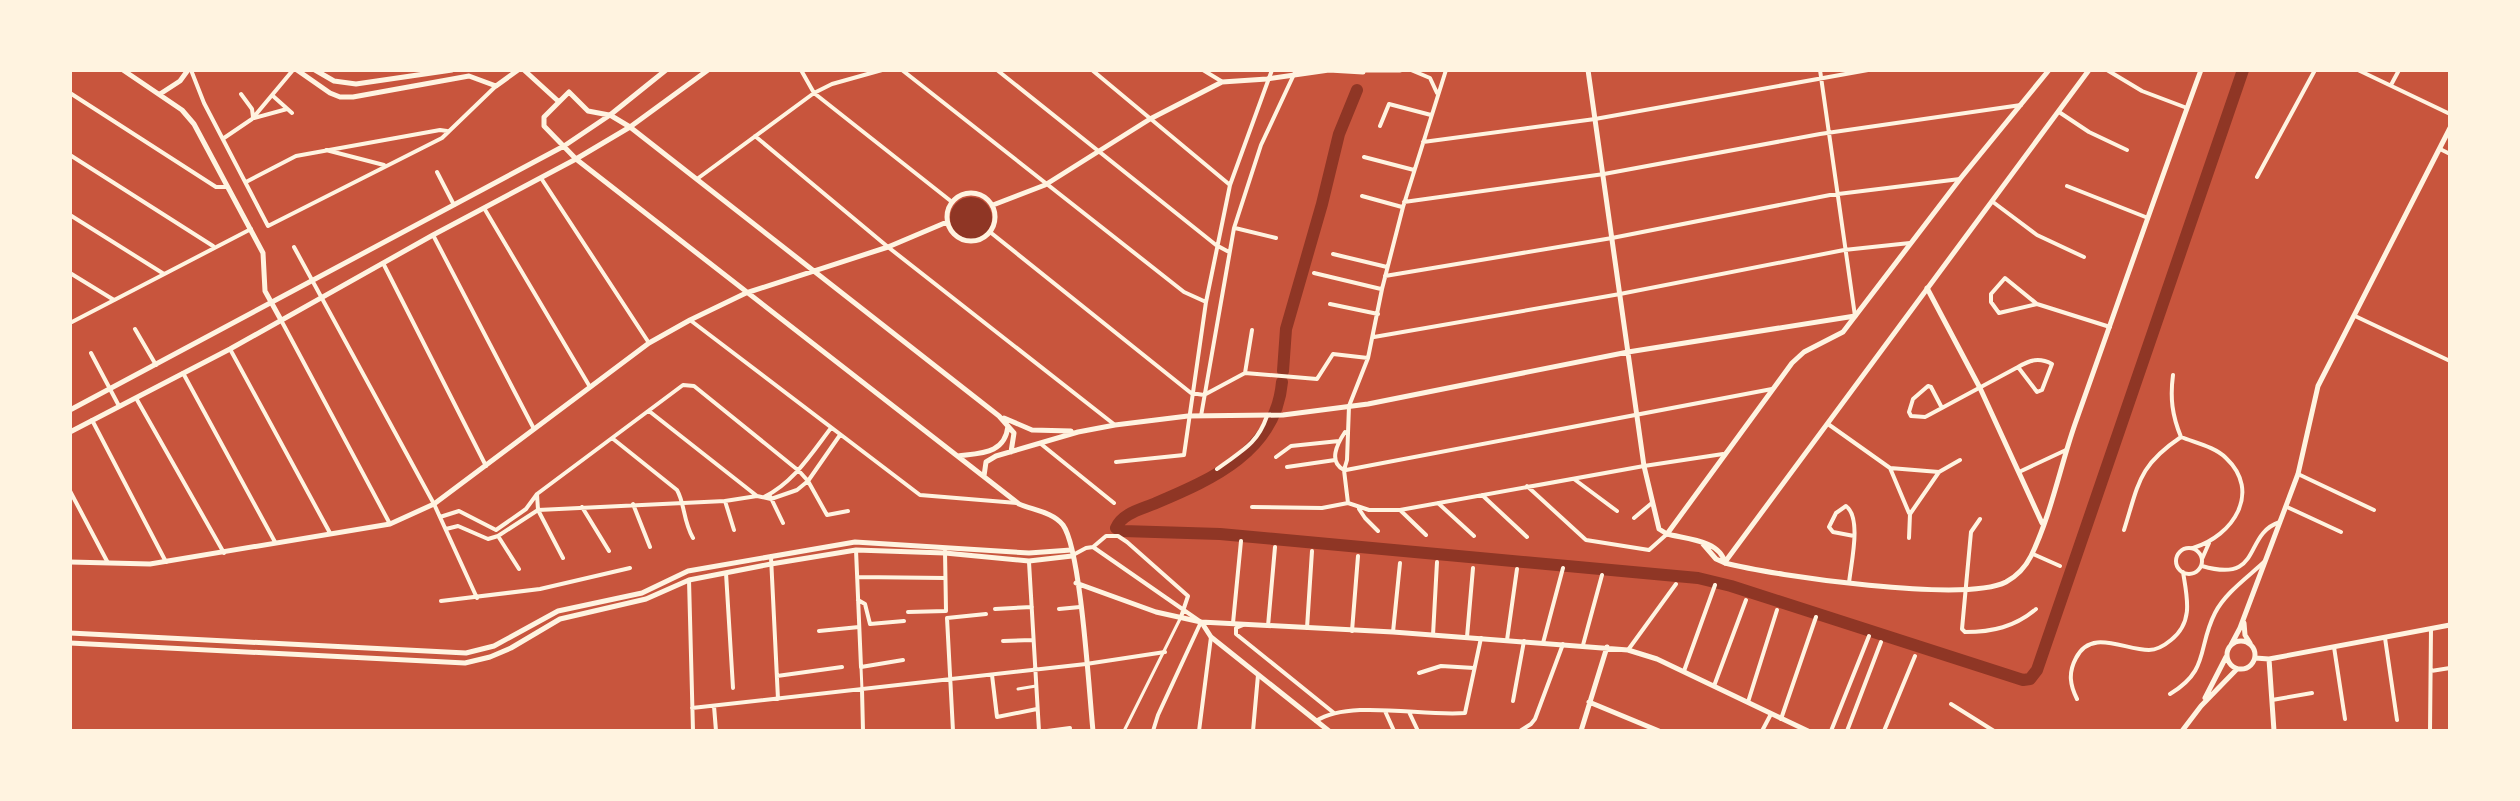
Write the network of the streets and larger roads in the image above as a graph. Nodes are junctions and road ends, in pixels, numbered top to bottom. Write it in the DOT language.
graph roads {
  1 [pos="123,70"];
  2 [pos="190,70"];
  3 [pos="295,70"];
  4 [pos="312,70"];
  5 [pos="452,70"];
  6 [pos="521,70"];
  7 [pos="708,70"];
  8 [pos="801,70"];
  9 [pos="882,70"];
  10 [pos="902,70"];
  11 [pos="997,70"];
  12 [pos="1092,70"];
  13 [pos="1203,70"];
  14 [pos="1272,70"];
  15 [pos="1400,70"];
  16 [pos="1411,70"];
  17 [pos="1446,70"];
  18 [pos="1588,70"];
  19 [pos="1820,70"];
  20 [pos="1868,70"];
  21 [pos="2049,70"];
  22 [pos="2089,70"];
  23 [pos="2107,70"];
  24 [pos="2201,70"];
  25 [pos="2315,70"];
  26 [pos="2358,70"];
  27 [pos="2399,70"];
  28 [pos="478,71"];
  29 [pos="662,71"];
  30 [pos="1364,71"];
  31 [pos="1294,72"];
  32 [pos="305,76"];
  33 [pos="1820,77"];
  34 [pos="481,79"];
  35 [pos="1267,79"];
  36 [pos="1222,82"];
  37 [pos="2391,85"];
  38 [pos="496,86"];
  39 [pos="70,93"];
  40 [pos="814,93"];
  41 [pos="160,94"];
  42 [pos="241,94"];
  43 [pos="1437,95"];
  44 [pos="272,96"];
  45 [pos="558,101"];
  46 [pos="2021,105"];
  47 [pos="2187,108"];
  48 [pos="2059,112"];
  49 [pos="2449,114"];
  50 [pos="610,115"];
  51 [pos="1431,115"];
  52 [pos="252,119"];
  53 [pos="1150,119"];
  54 [pos="1595,119"];
  55 [pos="1380,126"];
  56 [pos="630,127"];
  57 [pos="2450,128"];
  58 [pos="448,131"];
  59 [pos="1828,133"];
  60 [pos="755,136"];
  61 [pos="224,138"];
  62 [pos="1423,142"];
  63 [pos="564,146"];
  64 [pos="2440,149"];
  65 [pos="325,150"];
  66 [pos="2127,150"];
  67 [pos="1100,151"];
  68 [pos="2450,154"];
  69 [pos="70,155"];
  70 [pos="1364,157"];
  71 [pos="576,159"];
  72 [pos="386,166"];
  73 [pos="1414,170"];
  74 [pos="437,172"];
  75 [pos="1604,174"];
  76 [pos="2257,177"];
  77 [pos="541,178"];
  78 [pos="697,179"];
  79 [pos="1960,179"];
  80 [pos="246,182"];
  81 [pos="1045,185"];
  82 [pos="1230,185"];
  83 [pos="2067,186"];
  84 [pos="227,187"];
  85 [pos="1838,194"];
  86 [pos="1362,196"];
  87 [pos="952,202"];
  88 [pos="1993,202"];
  89 [pos="1404,204"];
  90 [pos="454,205"];
  91 [pos="993,205"];
  92 [pos="484,208"];
  93 [pos="70,215"];
  94 [pos="2148,218"];
  95 [pos="947,222"];
  96 [pos="1234,228"];
  97 [pos="251,229"];
  98 [pos="990,232"];
  99 [pos="433,235"];
  100 [pos="1276,238"];
  101 [pos="1612,238"];
  102 [pos="1910,243"];
  103 [pos="1216,245"];
  104 [pos="214,247"];
  105 [pos="294,247"];
  106 [pos="888,247"];
  107 [pos="1844,250"];
  108 [pos="1229,252"];
  109 [pos="1333,254"];
  110 [pos="2084,257"];
  111 [pos="383,263"];
  112 [pos="1387,267"];
  113 [pos="816,270"];
  114 [pos="70,273"];
  115 [pos="1314,273"];
  116 [pos="164,274"];
  117 [pos="1385,276"];
  118 [pos="311,282"];
  119 [pos="1927,287"];
  120 [pos="1382,289"];
  121 [pos="746,293"];
  122 [pos="1620,294"];
  123 [pos="320,298"];
  124 [pos="114,300"];
  125 [pos="1206,302"];
  126 [pos="272,303"];
  127 [pos="1330,304"];
  128 [pos="2037,304"];
  129 [pos="1378,314"];
  130 [pos="2353,315"];
  131 [pos="1855,316"];
  132 [pos="281,320"];
  133 [pos="690,320"];
  134 [pos="70,323"];
  135 [pos="2110,327"];
  136 [pos="135,329"];
  137 [pos="1252,330"];
  138 [pos="1374,337"];
  139 [pos="649,343"];
  140 [pos="230,349"];
  141 [pos="1628,352"];
  142 [pos="91,353"];
  143 [pos="1368,358"];
  144 [pos="2450,361"];
  145 [pos="156,365"];
  146 [pos="2018,367"];
  147 [pos="183,373"];
  148 [pos="1245,373"];
  149 [pos="2173,375"];
  150 [pos="590,387"];
  151 [pos="1980,388"];
  152 [pos="1772,389"];
  153 [pos="110,390"];
  154 [pos="1191,393"];
  155 [pos="1204,395"];
  156 [pos="136,397"];
  157 [pos="119,406"];
  158 [pos="1349,406"];
  159 [pos="1942,408"];
  160 [pos="70,410"];
  161 [pos="648,410"];
  162 [pos="1636,414"];
  163 [pos="999,416"];
  164 [pos="1188,416"];
  165 [pos="1201,416"];
  166 [pos="1268,416"];
  167 [pos="92,420"];
  168 [pos="1827,423"];
  169 [pos="1008,424"];
  170 [pos="1115,425"];
  171 [pos="831,428"];
  172 [pos="534,429"];
  173 [pos="1346,430"];
  174 [pos="70,432"];
  175 [pos="1078,432"];
  176 [pos="840,435"];
  177 [pos="2181,437"];
  178 [pos="612,438"];
  179 [pos="1339,441"];
  180 [pos="1041,444"];
  181 [pos="2066,450"];
  182 [pos="1011,452"];
  183 [pos="1723,454"];
  184 [pos="957,456"];
  185 [pos="1276,457"];
  186 [pos="1335,460"];
  187 [pos="1960,460"];
  188 [pos="1116,462"];
  189 [pos="486,466"];
  190 [pos="1644,466"];
  191 [pos="1287,467"];
  192 [pos="1890,468"];
  193 [pos="1217,469"];
  194 [pos="1344,470"];
  195 [pos="799,471"];
  196 [pos="1939,472"];
  197 [pos="2019,472"];
  198 [pos="2298,474"];
  199 [pos="984,476"];
  200 [pos="1574,478"];
  201 [pos="808,481"];
  202 [pos="1527,486"];
  203 [pos="70,491"];
  204 [pos="537,494"];
  205 [pos="1482,494"];
  206 [pos="760,496"];
  207 [pos="770,496"];
  208 [pos="725,501"];
  209 [pos="1653,502"];
  210 [pos="1114,503"];
  211 [pos="1348,503"];
  212 [pos="1438,503"];
  213 [pos="434,504"];
  214 [pos="633,504"];
  215 [pos="681,504"];
  216 [pos="1019,504"];
  217 [pos="582,507"];
  218 [pos="1252,507"];
  219 [pos="1359,507"];
  220 [pos="2287,507"];
  221 [pos="538,510"];
  222 [pos="1400,510"];
  223 [pos="2374,510"];
  224 [pos="848,511"];
  225 [pos="1617,511"];
  226 [pos="1910,514"];
  227 [pos="440,517"];
  228 [pos="1634,518"];
  229 [pos="1980,519"];
  230 [pos="2281,522"];
  231 [pos="783,523"];
  232 [pos="390,524"];
  233 [pos="2042,524"];
  234 [pos="446,529"];
  235 [pos="734,530"];
  236 [pos="2124,530"];
  237 [pos="1378,531"];
  238 [pos="2341,532"];
  239 [pos="1667,534"];
  240 [pos="331,535"];
  241 [pos="1426,535"];
  242 [pos="498,536"];
  243 [pos="1474,536"];
  244 [pos="1854,536"];
  245 [pos="2262,536"];
  246 [pos="1527,537"];
  247 [pos="693,538"];
  248 [pos="1909,538"];
  249 [pos="1241,541"];
  250 [pos="2209,543"];
  251 [pos="276,545"];
  252 [pos="650,547"];
  253 [pos="1093,547"];
  254 [pos="1275,547"];
  255 [pos="2271,547"];
  256 [pos="2193,548"];
  257 [pos="856,550"];
  258 [pos="945,550"];
  259 [pos="609,551"];
  260 [pos="1312,551"];
  261 [pos="224,553"];
  262 [pos="1072,553"];
  263 [pos="2032,554"];
  264 [pos="1358,556"];
  265 [pos="563,558"];
  266 [pos="2202,559"];
  267 [pos="771,560"];
  268 [pos="1029,561"];
  269 [pos="2266,561"];
  270 [pos="70,562"];
  271 [pos="166,562"];
  272 [pos="1437,562"];
  273 [pos="1400,563"];
  274 [pos="1725,563"];
  275 [pos="108,564"];
  276 [pos="2060,566"];
  277 [pos="2202,566"];
  278 [pos="630,568"];
  279 [pos="1473,568"];
  280 [pos="1563,568"];
  281 [pos="519,569"];
  282 [pos="1517,569"];
  283 [pos="2183,572"];
  284 [pos="726,573"];
  285 [pos="1602,575"];
  286 [pos="857,577"];
  287 [pos="945,578"];
  288 [pos="689,580"];
  289 [pos="1076,583"];
  290 [pos="1849,583"];
  291 [pos="1676,584"];
  292 [pos="1715,585"];
  293 [pos="1965,590"];
  294 [pos="477,598"];
  295 [pos="858,600"];
  296 [pos="1746,600"];
  297 [pos="441,601"];
  298 [pos="1032,607"];
  299 [pos="1080,607"];
  300 [pos="995,609"];
  301 [pos="1059,609"];
  302 [pos="2036,609"];
  303 [pos="1184,610"];
  304 [pos="1777,610"];
  305 [pos="908,612"];
  306 [pos="946,614"];
  307 [pos="986,614"];
  308 [pos="1181,617"];
  309 [pos="1816,617"];
  310 [pos="2244,618"];
  311 [pos="904,621"];
  312 [pos="1201,622"];
  313 [pos="1233,623"];
  314 [pos="1249,624"];
  315 [pos="2450,625"];
  316 [pos="1268,626"];
  317 [pos="859,627"];
  318 [pos="1307,628"];
  319 [pos="2431,629"];
  320 [pos="819,631"];
  321 [pos="1352,631"];
  322 [pos="1393,632"];
  323 [pos="70,633"];
  324 [pos="1433,635"];
  325 [pos="1869,636"];
  326 [pos="1211,637"];
  327 [pos="1467,637"];
  328 [pos="1481,638"];
  329 [pos="2385,638"];
  330 [pos="1033,640"];
  331 [pos="1507,640"];
  332 [pos="1003,641"];
  333 [pos="1524,641"];
  334 [pos="1881,642"];
  335 [pos="70,643"];
  336 [pos="1543,643"];
  337 [pos="1563,644"];
  338 [pos="1583,645"];
  339 [pos="2231,645"];
  340 [pos="2252,645"];
  341 [pos="1607,647"];
  342 [pos="2334,647"];
  343 [pos="392,649"];
  344 [pos="1628,650"];
  345 [pos="1165,652"];
  346 [pos="1915,656"];
  347 [pos="2227,657"];
  348 [pos="2255,658"];
  349 [pos="2269,659"];
  350 [pos="903,660"];
  351 [pos="391,661"];
  352 [pos="1086,664"];
  353 [pos="842,667"];
  354 [pos="861,667"];
  355 [pos="1474,668"];
  356 [pos="2450,668"];
  357 [pos="2237,669"];
  358 [pos="1035,670"];
  359 [pos="1684,671"];
  360 [pos="2431,671"];
  361 [pos="1419,673"];
  362 [pos="992,675"];
  363 [pos="1258,675"];
  364 [pos="777,676"];
  365 [pos="949,679"];
  366 [pos="1036,686"];
  367 [pos="1714,686"];
  368 [pos="733,688"];
  369 [pos="1018,689"];
  370 [pos="862,690"];
  371 [pos="2312,693"];
  372 [pos="2170,694"];
  373 [pos="778,699"];
  374 [pos="2077,699"];
  375 [pos="2272,700"];
  376 [pos="1513,701"];
  377 [pos="1589,702"];
  378 [pos="1748,702"];
  379 [pos="1951,704"];
  380 [pos="714,706"];
  381 [pos="2201,706"];
  382 [pos="692,708"];
  383 [pos="1037,709"];
  384 [pos="1385,711"];
  385 [pos="1409,712"];
  386 [pos="1334,713"];
  387 [pos="1771,714"];
  388 [pos="1781,719"];
  389 [pos="2345,719"];
  390 [pos="2397,720"];
  391 [pos="1316,721"];
  392 [pos="1531,724"];
  393 [pos="1070,728"];
  394 [pos="693,731"];
  395 [pos="716,731"];
  396 [pos="863,731"];
  397 [pos="953,731"];
  398 [pos="1039,731"];
  399 [pos="1047,731"];
  400 [pos="1093,731"];
  401 [pos="1124,731"];
  402 [pos="1153,731"];
  403 [pos="1199,731"];
  404 [pos="1253,731"];
  405 [pos="1329,731"];
  406 [pos="1394,731"];
  407 [pos="1418,731"];
  408 [pos="1520,731"];
  409 [pos="1534,731"];
  410 [pos="1581,731"];
  411 [pos="1659,731"];
  412 [pos="1762,731"];
  413 [pos="1808,731"];
  414 [pos="1831,731"];
  415 [pos="1847,731"];
  416 [pos="1884,731"];
  417 [pos="1994,731"];
  418 [pos="2182,731"];
  419 [pos="2274,731"];
  420 [pos="2430,731"];
  1 -- 41 [label="street"];
  2 -- 41 [label="street"];
  2 -- 61 [label="street"];
  3 -- 32 [label="street"];
  3 -- 44 [label="street"];
  4 -- 5 [label="street"];
  4 -- 32 [label="street"];
  6 -- 38 [label="street"];
  6 -- 45 [label="street"];
  7 -- 56 [label="street"];
  8 -- 40 [label="street"];
  9 -- 40 [label="street"];
  10 -- 81 [label="street"];
  11 -- 67 [label="street"];
  12 -- 53 [label="street"];
  13 -- 36 [label="street"];
  14 -- 35 [label="street"];
  15 -- 30 [label="street"];
  16 -- 43 [label="street"];
  17 -- 43 [label="street"];
  18 -- 54 [label="street"];
  19 -- 33 [label="street"];
  20 -- 33 [label="street"];
  21 -- 46 [label="street"];
  22 -- 48 [label="street"];
  23 -- 47 [label="street"];
  24 -- 47 [label="street"];
  25 -- 76 [label="street"];
  26 -- 37 [label="street"];
  27 -- 37 [label="street"];
  28 -- 34 [label="street"];
  29 -- 50 [label="street"];
  30 -- 31 [label="street"];
  31 -- 35 [label="street"];
  31 -- 96 [label="street"];
  32 -- 34 [label="street"];
  33 -- 54 [label="street"];
  33 -- 59 [label="street"];
  34 -- 38 [label="street"];
  35 -- 36 [label="street"];
  35 -- 82 [label="street"];
  36 -- 53 [label="street"];
  37 -- 49 [label="street"];
  38 -- 58 [label="street"];
  39 -- 84 [label="street"];
  40 -- 60 [label="street"];
  40 -- 87 [label="street"];
  41 -- 84 [label="street"];
  42 -- 52 [label="street"];
  43 -- 51 [label="street"];
  44 -- 52 [label="street"];
  44 -- 52 [label="street"];
  45 -- 50 [label="street"];
  45 -- 63 [label="street"];
  46 -- 59 [label="street"];
  46 -- 79 [label="street"];
  47 -- 94 [label="street"];
  48 -- 66 [label="street"];
  48 -- 88 [label="street"];
  50 -- 56 [label="street"];
  50 -- 63 [label="street"];
  51 -- 55 [label="street"];
  51 -- 62 [label="street"];
  52 -- 61 [label="street"];
  53 -- 67 [label="street"];
  53 -- 82 [label="street"];
  54 -- 62 [label="street"];
  54 -- 75 [label="street"];
  56 -- 71 [label="street"];
  56 -- 78 [label="street"];
  57 -- 64 [label="street"];
  58 -- 65 [label="street"];
  58 -- 72 [label="street"];
  59 -- 75 [label="street"];
  59 -- 85 [label="street"];
  60 -- 78 [label="street"];
  60 -- 106 [label="street"];
  61 -- 80 [label="street"];
  62 -- 73 [label="street"];
  63 -- 71 [label="street"];
  63 -- 90 [label="street"];
  64 -- 68 [label="street"];
  64 -- 130 [label="street"];
  65 -- 72 [label="street"];
  65 -- 80 [label="street"];
  67 -- 81 [label="street"];
  67 -- 103 [label="street"];
  69 -- 104 [label="street"];
  70 -- 73 [label="street"];
  71 -- 77 [label="street"];
  71 -- 121 [label="street"];
  72 -- 80 [label="street"];
  73 -- 89 [label="street"];
  74 -- 90 [label="street"];
  75 -- 89 [label="street"];
  75 -- 101 [label="street"];
  77 -- 92 [label="street"];
  77 -- 139 [label="street"];
  78 -- 113 [label="street"];
  79 -- 85 [label="street"];
  79 -- 102 [label="street"];
  81 -- 91 [label="street"];
  81 -- 125 [label="street"];
  82 -- 103 [label="street"];
  83 -- 94 [label="street"];
  84 -- 97 [label="street"];
  85 -- 101 [label="street"];
  85 -- 107 [label="street"];
  86 -- 89 [label="street"];
  87 -- 91 [label="street"];
  87 -- 95 [label="street"];
  88 -- 110 [label="street"];
  88 -- 119 [label="street"];
  89 -- 112 [label="street"];
  90 -- 118 [label="street"];
  91 -- 98 [label="street"];
  92 -- 99 [label="street"];
  92 -- 150 [label="street"];
  93 -- 116 [label="street"];
  94 -- 135 [label="street"];
  95 -- 98 [label="street"];
  95 -- 106 [label="street"];
  96 -- 100 [label="street"];
  96 -- 108 [label="street"];
  97 -- 104 [label="street"];
  97 -- 126 [label="street"];
  98 -- 154 [label="street"];
  99 -- 111 [label="street"];
  99 -- 172 [label="street"];
  101 -- 117 [label="street"];
  101 -- 122 [label="street"];
  102 -- 107 [label="street"];
  102 -- 131 [label="street"];
  103 -- 108 [label="street"];
  103 -- 125 [label="street"];
  104 -- 116 [label="street"];
  105 -- 118 [label="street"];
  106 -- 113 [label="street"];
  106 -- 170 [label="street"];
  107 -- 122 [label="street"];
  107 -- 131 [label="street"];
  108 -- 155 [label="street"];
  109 -- 112 [label="street"];
  111 -- 123 [label="street"];
  111 -- 189 [label="street"];
  112 -- 117 [label="street"];
  113 -- 121 [label="street"];
  113 -- 163 [label="street"];
  114 -- 124 [label="street"];
  115 -- 120 [label="street"];
  116 -- 124 [label="street"];
  117 -- 120 [label="street"];
  118 -- 123 [label="street"];
  118 -- 126 [label="street"];
  119 -- 151 [label="street"];
  119 -- 168 [label="street"];
  120 -- 129 [label="street"];
  121 -- 133 [label="street"];
  121 -- 184 [label="street"];
  122 -- 138 [label="street"];
  122 -- 141 [label="street"];
  123 -- 132 [label="street"];
  123 -- 213 [label="street"];
  124 -- 134 [label="street"];
  125 -- 154 [label="street"];
  126 -- 132 [label="street"];
  126 -- 145 [label="street"];
  127 -- 129 [label="street"];
  128 -- 128 [label="street"];
  128 -- 135 [label="street"];
  129 -- 138 [label="street"];
  130 -- 144 [label="street"];
  130 -- 198 [label="street"];
  131 -- 141 [label="street"];
  131 -- 152 [label="street"];
  132 -- 140 [label="street"];
  132 -- 232 [label="street"];
  133 -- 139 [label="street"];
  133 -- 171 [label="street"];
  135 -- 181 [label="street"];
  136 -- 145 [label="street"];
  137 -- 148 [label="street"];
  138 -- 143 [label="street"];
  139 -- 150 [label="street"];
  140 -- 147 [label="street"];
  140 -- 240 [label="street"];
  141 -- 158 [label="street"];
  141 -- 162 [label="street"];
  142 -- 153 [label="street"];
  143 -- 148 [label="street"];
  143 -- 158 [label="street"];
  145 -- 153 [label="street"];
  146 -- 146 [label="street"];
  146 -- 151 [label="street"];
  147 -- 156 [label="street"];
  147 -- 251 [label="street"];
  148 -- 155 [label="street"];
  149 -- 177 [label="street"];
  150 -- 172 [label="street"];
  151 -- 159 [label="street"];
  151 -- 197 [label="street"];
  152 -- 162 [label="street"];
  152 -- 183 [label="street"];
  153 -- 157 [label="street"];
  153 -- 160 [label="street"];
  154 -- 155 [label="street"];
  154 -- 164 [label="street"];
  155 -- 165 [label="street"];
  156 -- 157 [label="street"];
  156 -- 261 [label="street"];
  157 -- 167 [label="street"];
  158 -- 166 [label="street"];
  158 -- 173 [label="street"];
  159 -- 159 [label="street"];
  161 -- 178 [label="street"];
  161 -- 195 [label="street"];
  161 -- 206 [label="street"];
  162 -- 190 [label="street"];
  162 -- 194 [label="street"];
  163 -- 169 [label="street"];
  163 -- 175 [label="street"];
  164 -- 165 [label="street"];
  164 -- 170 [label="street"];
  164 -- 188 [label="street"];
  165 -- 166 [label="street"];
  166 -- 193 [label="street"];
  167 -- 174 [label="street"];
  167 -- 271 [label="street"];
  168 -- 192 [label="street"];
  168 -- 274 [label="street"];
  169 -- 182 [label="street"];
  169 -- 184 [label="street"];
  170 -- 175 [label="street"];
  171 -- 176 [label="street"];
  171 -- 195 [label="street"];
  172 -- 189 [label="street"];
  173 -- 179 [label="street"];
  173 -- 194 [label="street"];
  175 -- 180 [label="street"];
  176 -- 201 [label="street"];
  176 -- 216 [label="street"];
  177 -- 236 [label="street"];
  177 -- 250 [label="street"];
  178 -- 204 [label="street"];
  178 -- 215 [label="street"];
  179 -- 185 [label="street"];
  179 -- 186 [label="street"];
  180 -- 182 [label="street"];
  180 -- 210 [label="street"];
  181 -- 197 [label="street"];
  181 -- 233 [label="street"];
  182 -- 199 [label="street"];
  183 -- 190 [label="street"];
  183 -- 239 [label="street"];
  184 -- 199 [label="street"];
  186 -- 191 [label="street"];
  186 -- 194 [label="street"];
  187 -- 196 [label="street"];
  189 -- 213 [label="street"];
  190 -- 200 [label="street"];
  190 -- 209 [label="street"];
  192 -- 196 [label="street"];
  192 -- 226 [label="street"];
  194 -- 211 [label="street"];
  195 -- 201 [label="street"];
  195 -- 207 [label="street"];
  196 -- 226 [label="street"];
  197 -- 233 [label="street"];
  198 -- 220 [label="street"];
  198 -- 223 [label="street"];
  199 -- 216 [label="street"];
  200 -- 202 [label="street"];
  200 -- 225 [label="street"];
  201 -- 207 [label="street"];
  201 -- 224 [label="street"];
  202 -- 205 [label="street"];
  202 -- 239 [label="street"];
  203 -- 275 [label="street"];
  204 -- 221 [label="street"];
  204 -- 227 [label="street"];
  205 -- 212 [label="street"];
  205 -- 246 [label="street"];
  206 -- 207 [label="street"];
  206 -- 208 [label="street"];
  207 -- 231 [label="street"];
  208 -- 215 [label="street"];
  208 -- 235 [label="street"];
  209 -- 228 [label="street"];
  209 -- 239 [label="street"];
  211 -- 218 [label="street"];
  211 -- 219 [label="street"];
  212 -- 222 [label="street"];
  212 -- 243 [label="street"];
  213 -- 227 [label="street"];
  213 -- 232 [label="street"];
  214 -- 215 [label="street"];
  214 -- 217 [label="street"];
  214 -- 252 [label="street"];
  215 -- 247 [label="street"];
  216 -- 262 [label="street"];
  217 -- 221 [label="street"];
  217 -- 259 [label="street"];
  219 -- 222 [label="street"];
  219 -- 237 [label="street"];
  220 -- 230 [label="street"];
  220 -- 238 [label="street"];
  221 -- 242 [label="street"];
  221 -- 265 [label="street"];
  222 -- 241 [label="street"];
  226 -- 248 [label="street"];
  227 -- 234 [label="street"];
  229 -- 293 [label="street"];
  230 -- 245 [label="street"];
  230 -- 255 [label="street"];
  232 -- 240 [label="street"];
  233 -- 263 [label="street"];
  234 -- 242 [label="street"];
  234 -- 294 [label="street"];
  239 -- 274 [label="street"];
  240 -- 251 [label="street"];
  242 -- 281 [label="street"];
  244 -- 244 [label="street"];
  244 -- 290 [label="street"];
  245 -- 255 [label="street"];
  245 -- 277 [label="street"];
  249 -- 313 [label="street"];
  250 -- 256 [label="street"];
  250 -- 266 [label="street"];
  251 -- 261 [label="street"];
  253 -- 262 [label="street"];
  253 -- 303 [label="street"];
  253 -- 303 [label="street"];
  254 -- 316 [label="street"];
  255 -- 269 [label="street"];
  256 -- 266 [label="street"];
  256 -- 283 [label="street"];
  257 -- 258 [label="street"];
  257 -- 267 [label="street"];
  257 -- 286 [label="street"];
  258 -- 262 [label="street"];
  258 -- 267 [label="street"];
  258 -- 268 [label="street"];
  258 -- 287 [label="street"];
  260 -- 318 [label="street"];
  261 -- 271 [label="street"];
  262 -- 268 [label="street"];
  262 -- 289 [label="street"];
  263 -- 276 [label="street"];
  263 -- 293 [label="street"];
  264 -- 321 [label="street"];
  266 -- 277 [label="street"];
  267 -- 284 [label="street"];
  267 -- 343 [label="street"];
  267 -- 364 [label="street"];
  268 -- 298 [label="street"];
  269 -- 310 [label="street"];
  269 -- 372 [label="street"];
  270 -- 275 [label="street"];
  271 -- 275 [label="street"];
  272 -- 324 [label="street"];
  273 -- 322 [label="street"];
  274 -- 290 [label="street"];
  277 -- 283 [label="street"];
  278 -- 294 [label="street"];
  279 -- 327 [label="street"];
  280 -- 336 [label="street"];
  282 -- 331 [label="street"];
  283 -- 374 [label="street"];
  284 -- 288 [label="street"];
  284 -- 368 [label="street"];
  285 -- 338 [label="street"];
  286 -- 287 [label="street"];
  286 -- 295 [label="street"];
  287 -- 306 [label="street"];
  288 -- 351 [label="street"];
  288 -- 382 [label="street"];
  289 -- 299 [label="street"];
  289 -- 308 [label="street"];
  290 -- 293 [label="street"];
  291 -- 344 [label="street"];
  292 -- 359 [label="street"];
  293 -- 302 [label="street"];
  294 -- 297 [label="street"];
  295 -- 311 [label="street"];
  295 -- 317 [label="street"];
  296 -- 367 [label="street"];
  298 -- 300 [label="street"];
  298 -- 330 [label="street"];
  299 -- 301 [label="street"];
  299 -- 352 [label="street"];
  303 -- 308 [label="street"];
  303 -- 312 [label="street"];
  304 -- 378 [label="street"];
  305 -- 306 [label="street"];
  306 -- 307 [label="street"];
  306 -- 365 [label="street"];
  308 -- 312 [label="street"];
  308 -- 345 [label="street"];
  309 -- 388 [label="street"];
  310 -- 339 [label="street"];
  310 -- 340 [label="street"];
  312 -- 313 [label="street"];
  312 -- 326 [label="street"];
  312 -- 402 [label="street"];
  313 -- 314 [label="street"];
  314 -- 316 [label="street"];
  314 -- 386 [label="street"];
  315 -- 319 [label="street"];
  316 -- 318 [label="street"];
  317 -- 320 [label="street"];
  317 -- 354 [label="street"];
  318 -- 321 [label="street"];
  319 -- 329 [label="street"];
  319 -- 360 [label="street"];
  321 -- 322 [label="street"];
  322 -- 324 [label="street"];
  323 -- 343 [label="street"];
  324 -- 327 [label="street"];
  325 -- 414 [label="street"];
  326 -- 363 [label="street"];
  326 -- 403 [label="street"];
  327 -- 328 [label="street"];
  328 -- 331 [label="street"];
  328 -- 355 [label="street"];
  329 -- 342 [label="street"];
  329 -- 390 [label="street"];
  330 -- 332 [label="street"];
  330 -- 358 [label="street"];
  331 -- 333 [label="street"];
  333 -- 336 [label="street"];
  333 -- 376 [label="street"];
  334 -- 415 [label="street"];
  335 -- 351 [label="street"];
  336 -- 337 [label="street"];
  337 -- 338 [label="street"];
  337 -- 392 [label="street"];
  338 -- 341 [label="street"];
  339 -- 340 [label="street"];
  339 -- 347 [label="street"];
  340 -- 348 [label="street"];
  341 -- 344 [label="street"];
  341 -- 377 [label="street"];
  342 -- 349 [label="street"];
  342 -- 389 [label="street"];
  343 -- 351 [label="street"];
  344 -- 359 [label="street"];
  345 -- 352 [label="street"];
  345 -- 401 [label="street"];
  346 -- 416 [label="street"];
  347 -- 357 [label="street"];
  347 -- 381 [label="street"];
  348 -- 349 [label="street"];
  348 -- 357 [label="street"];
  349 -- 375 [label="street"];
  350 -- 354 [label="street"];
  352 -- 358 [label="street"];
  352 -- 400 [label="street"];
  353 -- 364 [label="street"];
  354 -- 370 [label="street"];
  355 -- 361 [label="street"];
  355 -- 385 [label="street"];
  356 -- 360 [label="street"];
  357 -- 381 [label="street"];
  358 -- 362 [label="street"];
  358 -- 366 [label="street"];
  359 -- 367 [label="street"];
  360 -- 420 [label="street"];
  362 -- 365 [label="street"];
  362 -- 383 [label="street"];
  363 -- 391 [label="street"];
  363 -- 404 [label="street"];
  364 -- 373 [label="street"];
  365 -- 370 [label="street"];
  365 -- 397 [label="street"];
  366 -- 369 [label="street"];
  366 -- 383 [label="street"];
  367 -- 378 [label="street"];
  370 -- 373 [label="street"];
  370 -- 396 [label="street"];
  371 -- 375 [label="street"];
  373 -- 380 [label="street"];
  375 -- 419 [label="street"];
  377 -- 410 [label="street"];
  377 -- 411 [label="street"];
  378 -- 387 [label="street"];
  379 -- 417 [label="street"];
  380 -- 382 [label="street"];
  380 -- 395 [label="street"];
  381 -- 418 [label="street"];
  382 -- 394 [label="street"];
  383 -- 398 [label="street"];
  384 -- 385 [label="street"];
  384 -- 386 [label="street"];
  384 -- 406 [label="street"];
  385 -- 407 [label="street"];
  386 -- 391 [label="street"];
  387 -- 388 [label="street"];
  387 -- 412 [label="street"];
  388 -- 413 [label="street"];
  391 -- 405 [label="street"];
  392 -- 408 [label="street"];
  392 -- 409 [label="street"];
  393 -- 399 [label="street"];
}
